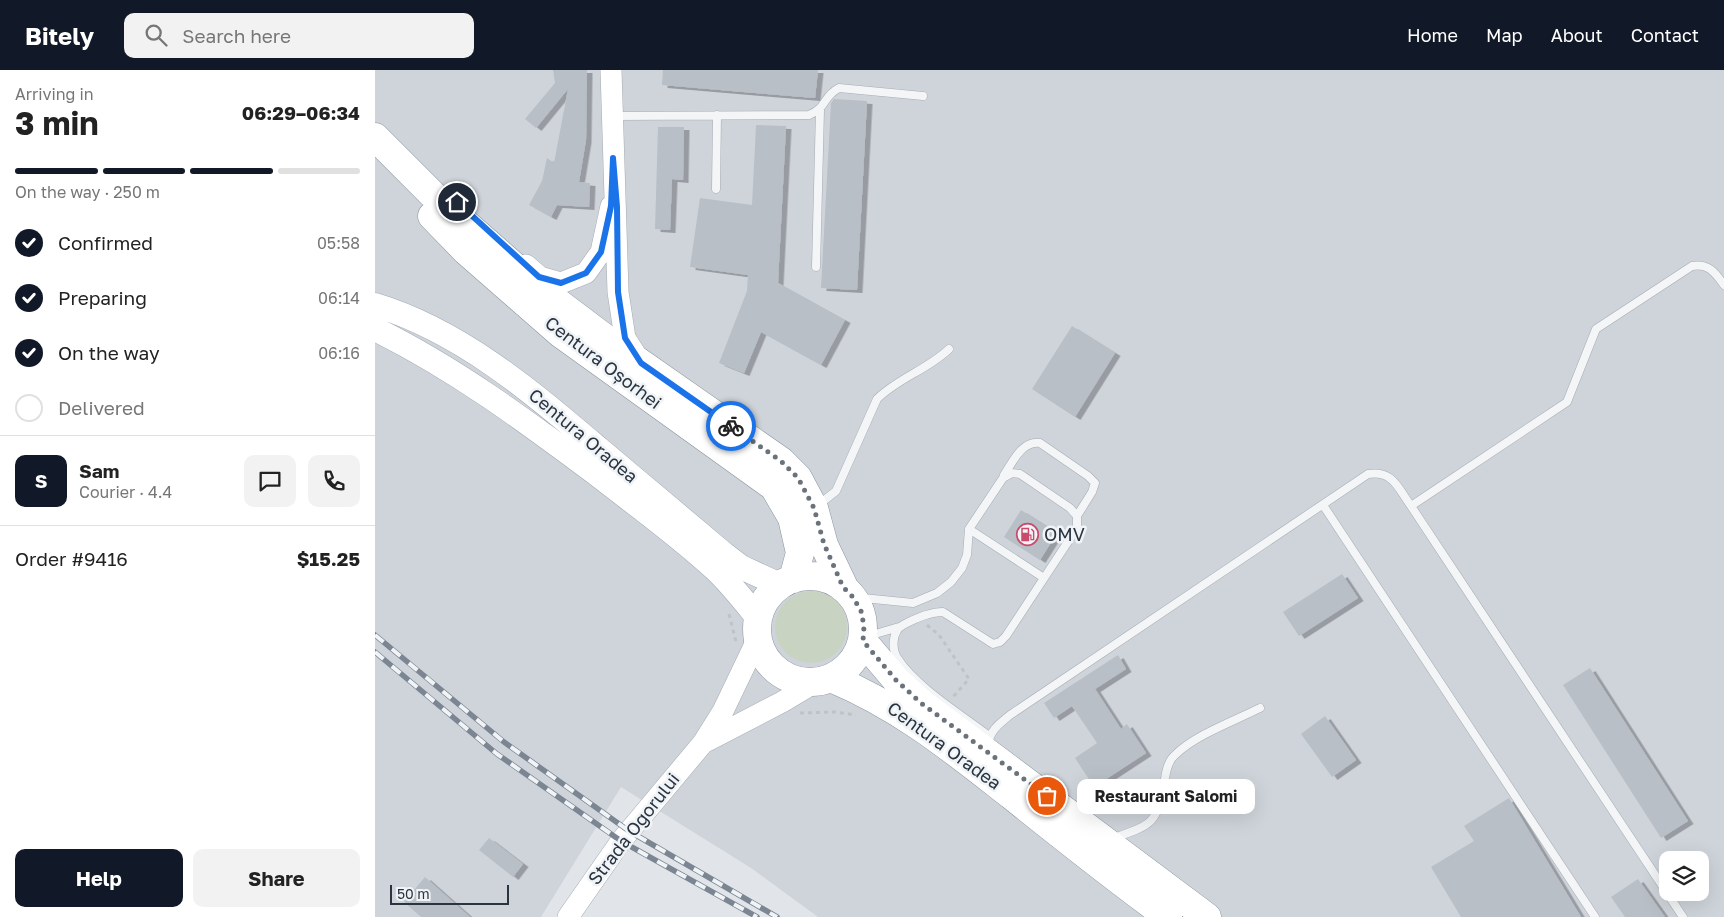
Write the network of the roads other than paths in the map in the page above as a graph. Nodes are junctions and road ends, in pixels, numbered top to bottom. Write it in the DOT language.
graph roads {
  1 [pos="611,70"];
  2 [pos="923,96"];
  3 [pos="820,110"];
  4 [pos="612,116"];
  5 [pos="717,116"];
  6 [pos="378,146"];
  7 [pos="613,158"];
  8 [pos="716,189"];
  9 [pos="611,206"];
  10 [pos="816,266"];
  11 [pos="1724,285"];
  12 [pos="375,305"];
  13 [pos="375,329"];
  14 [pos="609,340"];
  15 [pos="949,349"];
  16 [pos="641,363"];
  17 [pos="683,424"];
  18 [pos="1003,478"];
  19 [pos="1323,505"];
  20 [pos="1411,506"];
  21 [pos="814,508"];
  22 [pos="1077,516"];
  23 [pos="969,529"];
  24 [pos="1044,578"];
  25 [pos="787,582"];
  26 [pos="848,592"];
  27 [pos="899,627"];
  28 [pos="758,628"];
  29 [pos="863,639"];
  30 [pos="823,680"];
  31 [pos="1260,708"];
  32 [pos="991,738"];
  33 [pos="703,744"];
  34 [pos="1107,840"];
  35 [pos="568,917"];
  36 [pos="1168,917"];
  37 [pos="1207,917"];
  38 [pos="1595,917"];
  39 [pos="1683,917"];
  1 -- 4 [label="street"];
  2 -- 3 [label="lane"];
  3 -- 5 [label="lane"];
  3 -- 10 [label="lane"];
  4 -- 5 [label="lane"];
  4 -- 7 [label="street"];
  5 -- 8 [label="lane"];
  6 -- 9 [label="street"];
  6 -- 14 [label="highway, Centura Oșorhei"];
  6 -- 17 [label="highway, Centura Oșorhei"];
  7 -- 9 [label="street"];
  7 -- 16 [label="street"];
  9 -- 14 [label="street"];
  11 -- 20 [label="lane"];
  12 -- 25 [label="main road, Centura Oradea"];
  13 -- 28 [label="main road, Centura Oradea"];
  14 -- 16 [label="highway, Centura Oșorhei"];
  14 -- 17 [label="street"];
  15 -- 21 [label="lane"];
  16 -- 21 [label="highway, Centura Oșorhei"];
  17 -- 25 [label="highway, Centura Oșorhei"];
  18 -- 22 [label="lane"];
  18 -- 22 [label="lane"];
  18 -- 23 [label="lane"];
  19 -- 20 [label="lane"];
  19 -- 32 [label="lane"];
  19 -- 38 [label="lane"];
  20 -- 39 [label="lane"];
  21 -- 26 [label="highway, Centura Oșorhei"];
  22 -- 24 [label="lane"];
  23 -- 24 [label="lane"];
  23 -- 26 [label="lane"];
  24 -- 27 [label="lane"];
  25 -- 26 [label="highway"];
  25 -- 28 [label="highway"];
  26 -- 29 [label="highway"];
  27 -- 29 [label="lane"];
  27 -- 32 [label="lane"];
  28 -- 30 [label="highway"];
  28 -- 33 [label="street, Strada Ogorului"];
  29 -- 30 [label="highway"];
  29 -- 32 [label="highway, Centura Oradea"];
  30 -- 33 [label="street, Strada Ogorului"];
  30 -- 36 [label="highway, Centura Oradea"];
  31 -- 34 [label="lane"];
  32 -- 34 [label="highway, Centura Oradea"];
  33 -- 35 [label="street, Strada Ogorului"];
  34 -- 37 [label="highway, Centura Oradea"];
}
